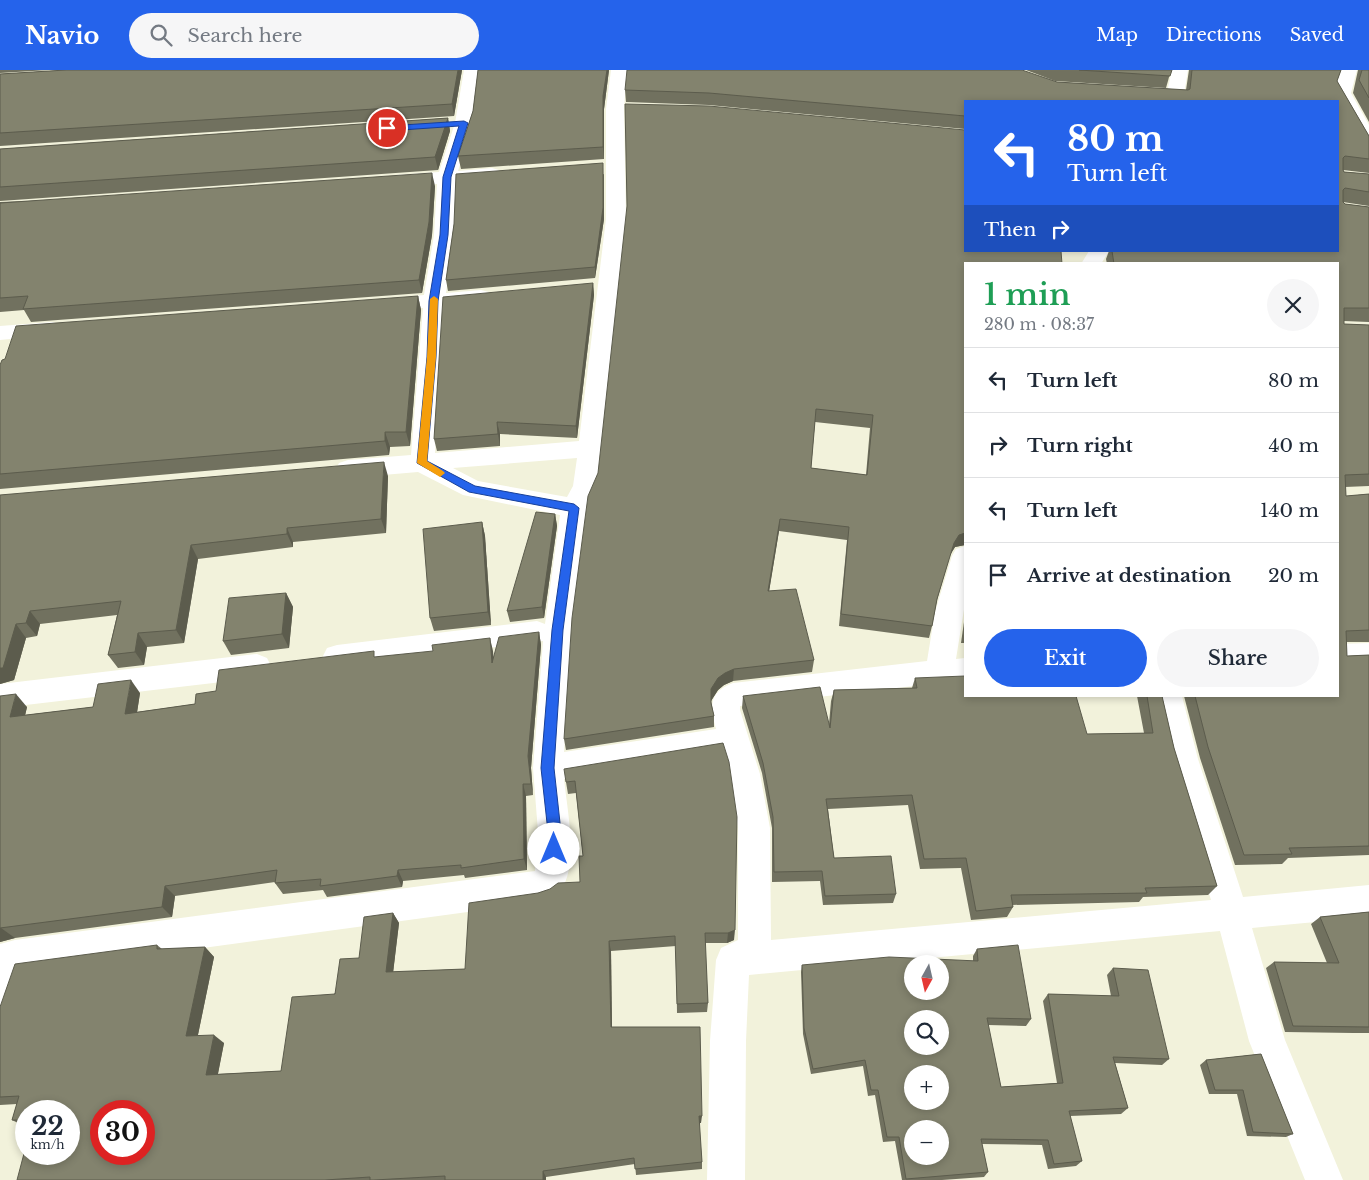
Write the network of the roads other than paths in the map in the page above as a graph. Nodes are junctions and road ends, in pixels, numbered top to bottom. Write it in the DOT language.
graph roads {
  1 [pos="472,70"];
  2 [pos="618,70"];
  3 [pos="1180,70"];
  4 [pos="1350,70"];
  5 [pos="1369,71"];
  6 [pos="1157,95"];
  7 [pos="1175,99"];
  8 [pos="1369,142"];
  9 [pos="507,173"];
  10 [pos="447,177"];
  11 [pos="378,182"];
  12 [pos="501,295"];
  13 [pos="434,301"];
  14 [pos="365,306"];
  15 [pos="69,328"];
  16 [pos="0,333"];
  17 [pos="590,448"];
  18 [pos="422,463"];
  19 [pos="324,471"];
  20 [pos="574,508"];
  21 [pos="964,560"];
  22 [pos="558,630"];
  23 [pos="1369,654"];
  24 [pos="1339,655"];
  25 [pos="310,659"];
  26 [pos="281,663"];
  27 [pos="953,671"];
  28 [pos="0,696"];
  29 [pos="1168,697"];
  30 [pos="734,739"];
  31 [pos="548,768"];
  32 [pos="1369,901"];
  33 [pos="1232,914"];
  34 [pos="7,959"];
  35 [pos="733,960"];
  36 [pos="0,1004"];
  37 [pos="726,1180"];
  38 [pos="1324,1180"];
  1 -- 10 [label="street"];
  2 -- 17 [label="street"];
  3 -- 7 [label="street"];
  4 -- 5 [label="street"];
  4 -- 8 [label="street"];
  6 -- 7 [label="street"];
  9 -- 10 [label="street"];
  10 -- 11 [label="street"];
  10 -- 13 [label="street"];
  12 -- 13 [label="street"];
  13 -- 14 [label="street"];
  13 -- 18 [label="street"];
  15 -- 16 [label="street"];
  17 -- 18 [label="street"];
  17 -- 20 [label="street"];
  18 -- 19 [label="street"];
  18 -- 20 [label="street"];
  20 -- 22 [label="street"];
  21 -- 27 [label="street"];
  22 -- 25 [label="street"];
  22 -- 31 [label="street"];
  23 -- 24 [label="street"];
  26 -- 28 [label="street"];
  27 -- 30 [label="street"];
  29 -- 33 [label="street"];
  30 -- 31 [label="street"];
  30 -- 35 [label="street"];
  31 -- 34 [label="street"];
  32 -- 33 [label="street"];
  33 -- 35 [label="street"];
  33 -- 38 [label="street"];
  34 -- 36 [label="street"];
  35 -- 37 [label="street"];
}
